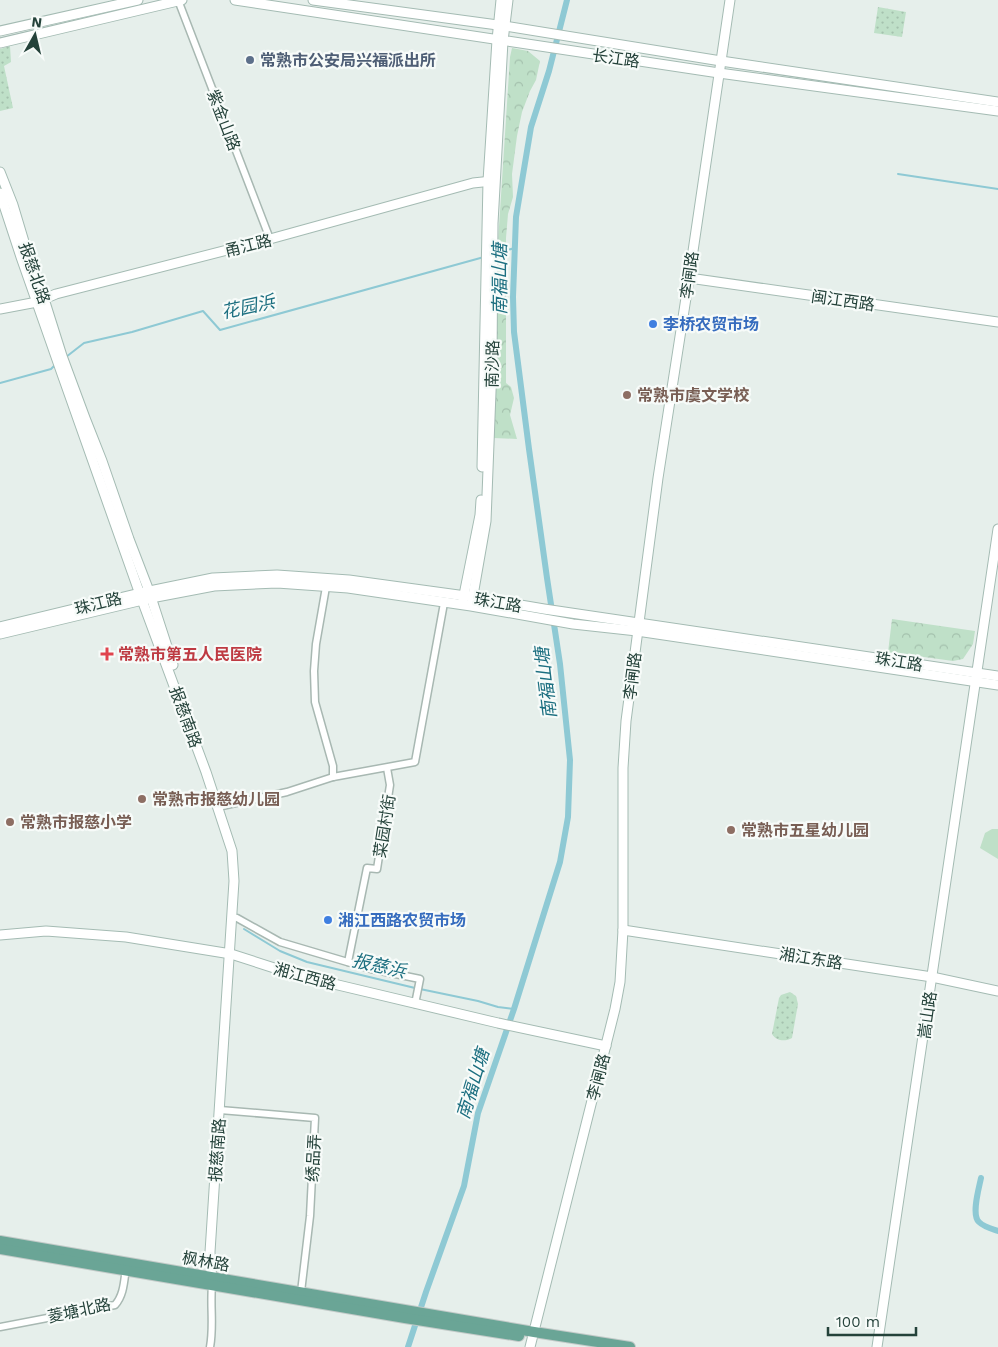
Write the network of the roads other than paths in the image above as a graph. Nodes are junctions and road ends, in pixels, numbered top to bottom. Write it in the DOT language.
graph roads {
  1 [pos="138,0"];
  2 [pos="180,0"];
  3 [pos="235,0"];
  4 [pos="314,0"];
  5 [pos="502,0"];
  6 [pos="508,0"];
  7 [pos="730,0"];
  8 [pos="502,26"];
  9 [pos="0,31"];
  10 [pos="500,41"];
  11 [pos="0,43"];
  12 [pos="721,61"];
  13 [pos="720,73"];
  14 [pos="998,102"];
  15 [pos="998,111"];
  16 [pos="0,172"];
  17 [pos="491,181"];
  18 [pos="0,193"];
  19 [pos="270,239"];
  20 [pos="689,278"];
  21 [pos="41,301"];
  22 [pos="0,309"];
  23 [pos="998,322"];
  24 [pos="65,374"];
  25 [pos="998,529"];
  26 [pos="326,586"];
  27 [pos="146,595"];
  28 [pos="468,601"];
  29 [pos="444,603"];
  30 [pos="0,627"];
  31 [pos="638,627"];
  32 [pos="0,634"];
  33 [pos="998,676"];
  34 [pos="976,678"];
  35 [pos="998,686"];
  36 [pos="387,768"];
  37 [pos="333,777"];
  38 [pos="222,806"];
  39 [pos="237,918"];
  40 [pos="623,930"];
  41 [pos="0,934"];
  42 [pos="231,954"];
  43 [pos="348,962"];
  44 [pos="932,977"];
  45 [pos="998,991"];
  46 [pos="415,1004"];
  47 [pos="606,1046"];
  48 [pos="220,1110"];
  49 [pos="0,1241"];
  50 [pos="0,1249"];
  51 [pos="126,1267"];
  52 [pos="212,1281"];
  53 [pos="302,1292"];
  54 [pos="406,1314"];
  55 [pos="0,1326"];
  56 [pos="532,1339"];
  57 [pos="210,1347"];
  58 [pos="584,1347"];
  59 [pos="630,1347"];
  60 [pos="877,1347"];
  1 -- 9 [label="street"];
  2 -- 11 [label="street"];
  2 -- 19 [label="street, 紫金山路"];
  3 -- 10 [label="street, 长江路"];
  4 -- 8 [label="street, 长江路"];
  5 -- 8 [label="street, 南沙路"];
  6 -- 8 [label="street, 南沙路"];
  7 -- 12 [label="street, 李闸路"];
  8 -- 10 [label="street, 南沙路"];
  8 -- 12 [label="street, 长江路"];
  10 -- 13 [label="street, 长江路"];
  10 -- 17 [label="street, 南沙路"];
  12 -- 13 [label="street, 李闸路"];
  12 -- 14 [label="street, 长江路"];
  13 -- 15 [label="street, 长江路"];
  13 -- 20 [label="street, 李闸路"];
  16 -- 21 [label="street, 报慈北路"];
  17 -- 19 [label="street, 甬江路"];
  17 -- 28 [label="street, 南沙路"];
  18 -- 21 [label="street, 报慈北路"];
  19 -- 21 [label="street, 甬江路"];
  20 -- 23 [label="street, 闽江西路"];
  20 -- 31 [label="street, 李闸路"];
  21 -- 22 [label="street, 甬江路"];
  21 -- 24 [label="street, 报慈北路"];
  24 -- 27 [label="street, 报慈南路"];
  25 -- 34 [label="street, 嵩山路"];
  26 -- 27 [label="street, 珠江路"];
  26 -- 29 [label="street, 珠江路"];
  26 -- 37 [label="street"];
  27 -- 28 [label="street, 珠江路"];
  27 -- 30 [label="street, 珠江路"];
  27 -- 32 [label="street, 珠江路"];
  27 -- 38 [label="street, 报慈南路"];
  27 -- 42 [label="street, 报慈南路"];
  28 -- 29 [label="street, 珠江路"];
  28 -- 31 [label="street, 珠江路"];
  29 -- 36 [label="street, 菜园村街"];
  31 -- 34 [label="street, 珠江路"];
  31 -- 40 [label="street, 李闸路"];
  33 -- 34 [label="street, 珠江路"];
  34 -- 35 [label="street, 珠江路"];
  34 -- 44 [label="street, 嵩山路"];
  36 -- 37 [label="street, 菜园村街"];
  36 -- 43 [label="street, 菜园村街"];
  37 -- 38 [label="street, 菜园村街"];
  38 -- 39 [label="street, 报慈南路"];
  39 -- 42 [label="street, 报慈南路"];
  39 -- 43 [label="street"];
  40 -- 44 [label="street, 湘江东路"];
  40 -- 47 [label="street, 李闸路"];
  41 -- 42 [label="street, 湘江西路"];
  42 -- 46 [label="street, 湘江西路"];
  42 -- 48 [label="street, 报慈南路"];
  43 -- 46 [label="street"];
  44 -- 45 [label="street, 湘江东路"];
  44 -- 60 [label="street, 嵩山路"];
  46 -- 47 [label="street, 湘江西路"];
  47 -- 56 [label="street, 李闸路"];
  48 -- 52 [label="street, 报慈南路"];
  48 -- 53 [label="street, 绣品弄"];
  49 -- 51 [label="main road, 枫林路"];
  50 -- 51 [label="main road, 枫林路"];
  51 -- 52 [label="main road, 枫林路"];
  51 -- 55 [label="street, 菱塘北路"];
  52 -- 53 [label="main road, 枫林路"];
  52 -- 54 [label="main road, 枫林路"];
  52 -- 57 [label="street, 报慈南路"];
  53 -- 54 [label="main road, 枫林路"];
  54 -- 56 [label="main road"];
  56 -- 58 [label="main road"];
  56 -- 59 [label="main road"];
}
